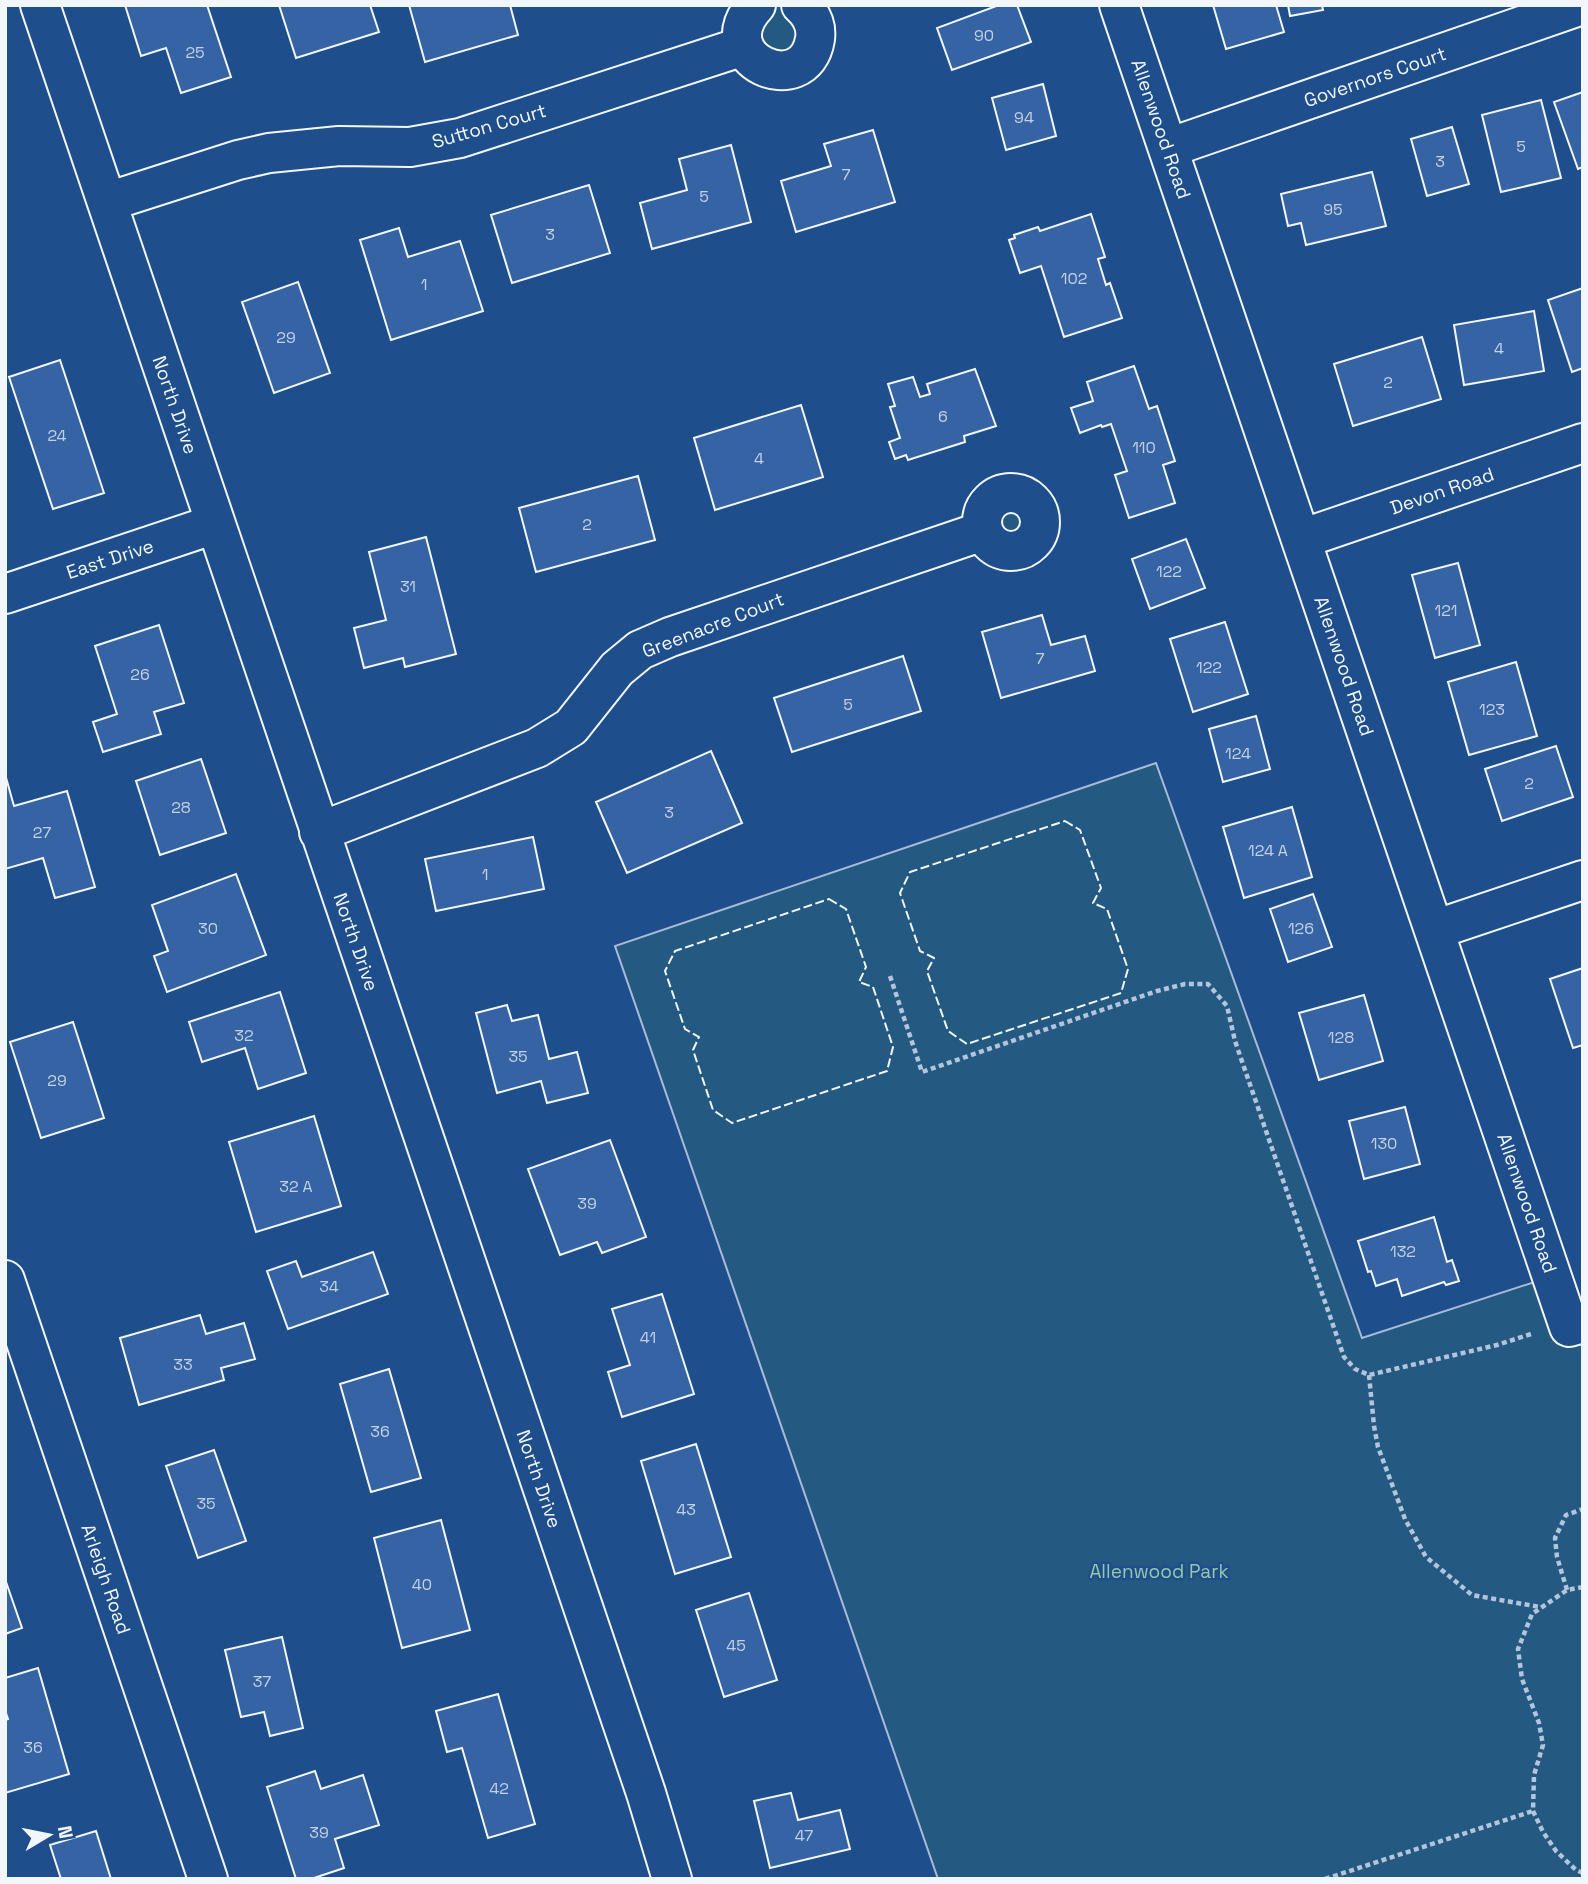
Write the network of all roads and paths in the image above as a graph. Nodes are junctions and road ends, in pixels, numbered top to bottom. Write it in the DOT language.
graph roads {
  1 [pos="40,5"];
  2 [pos="756,5"];
  3 [pos="801,5"];
  4 [pos="1119,5"];
  5 [pos="1582,5"];
  6 [pos="744,46"];
  7 [pos="1168,148"];
  8 [pos="107,202"];
  9 [pos="1583,443"];
  10 [pos="215,524"];
  11 [pos="983,531"];
  12 [pos="1301,539"];
  13 [pos="5,594"];
  14 [pos="319,832"];
  15 [pos="1583,880"];
  16 [pos="1434,930"];
  17 [pos="890,976"];
  18 [pos="5,1280"];
  19 [pos="1576,1325"];
  20 [pos="1369,1375"];
  21 [pos="1583,1509"];
  22 [pos="1583,1587"];
  23 [pos="1567,1590"];
  24 [pos="1542,1607"];
  25 [pos="1533,1811"];
  26 [pos="1583,1873"];
  27 [pos="208,1879"];
  28 [pos="672,1879"];
  29 [pos="1325,1879"];
  1 -- 8 [label="street, North Drive"];
  2 -- 6 [label="street"];
  3 -- 6 [label="street"];
  4 -- 7 [label="street, Allenwood Road"];
  5 -- 7 [label="street, Governors Court"];
  6 -- 8 [label="street, Sutton Court"];
  7 -- 12 [label="street, Allenwood Road"];
  8 -- 10 [label="street, North Drive"];
  9 -- 12 [label="street, Devon Road"];
  10 -- 13 [label="street, East Drive"];
  10 -- 14 [label="street, North Drive"];
  11 -- 14 [label="street, Greenacre Court"];
  12 -- 16 [label="street, Allenwood Road"];
  14 -- 28 [label="street, North Drive"];
  15 -- 16 [label="street"];
  16 -- 19 [label="street, Allenwood Road"];
  17 -- 20 [label="path"];
  18 -- 27 [label="street, Arleigh Road"];
  19 -- 20 [label="path"];
  20 -- 24 [label="path"];
  21 -- 23 [label="path"];
  22 -- 23 [label="path"];
  23 -- 24 [label="path"];
  24 -- 25 [label="path"];
  25 -- 26 [label="path"];
  25 -- 29 [label="path"];
}
